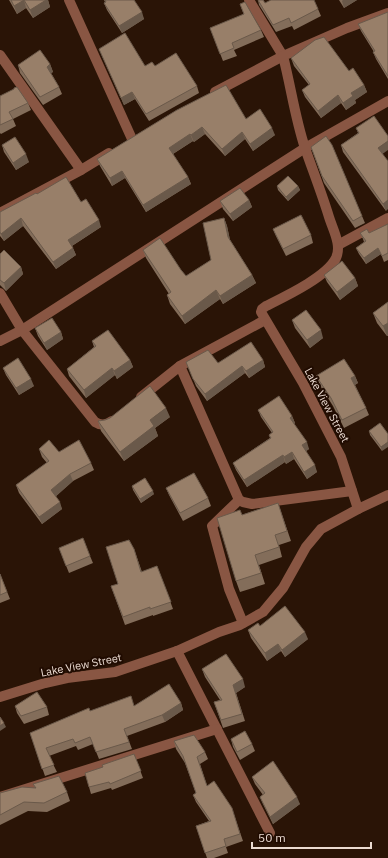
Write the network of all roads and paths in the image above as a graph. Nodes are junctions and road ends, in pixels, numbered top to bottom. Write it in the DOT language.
graph roads {
  1 [pos="69,0"];
  2 [pos="249,0"];
  3 [pos="388,12"];
  4 [pos="0,55"];
  5 [pos="283,56"];
  6 [pos="209,95"];
  7 [pos="388,101"];
  8 [pos="305,148"];
  9 [pos="81,170"];
  10 [pos="0,213"];
  11 [pos="388,218"];
  12 [pos="338,245"];
  13 [pos="0,293"];
  14 [pos="265,320"];
  15 [pos="22,330"];
  16 [pos="0,341"];
  17 [pos="180,366"];
  18 [pos="133,404"];
  19 [pos="122,413"];
  20 [pos="352,491"];
  21 [pos="388,494"];
  22 [pos="239,500"];
  23 [pos="358,509"];
  24 [pos="243,623"];
  25 [pos="178,651"];
  26 [pos="0,697"];
  27 [pos="217,729"];
  28 [pos="0,797"];
  29 [pos="270,833"];
  1 -- 9 [label="street"];
  2 -- 5 [label="street"];
  3 -- 5 [label="street"];
  4 -- 9 [label="street"];
  5 -- 6 [label="street"];
  5 -- 8 [label="street"];
  7 -- 8 [label="street"];
  8 -- 12 [label="street"];
  8 -- 15 [label="street"];
  9 -- 10 [label="street"];
  11 -- 12 [label="street"];
  12 -- 14 [label="street"];
  13 -- 15 [label="street"];
  14 -- 17 [label="street"];
  14 -- 20 [label="street, Lake View Street"];
  15 -- 16 [label="street"];
  15 -- 19 [label="street"];
  17 -- 18 [label="street"];
  17 -- 22 [label="street"];
  20 -- 22 [label="street"];
  20 -- 23 [label="street, Lake View Street"];
  21 -- 23 [label="street"];
  22 -- 24 [label="street"];
  23 -- 24 [label="street, Lake View Street"];
  24 -- 25 [label="street, Lake View Street"];
  25 -- 26 [label="street, Lake View Street"];
  25 -- 27 [label="street"];
  27 -- 28 [label="street"];
  27 -- 29 [label="street"];
}
